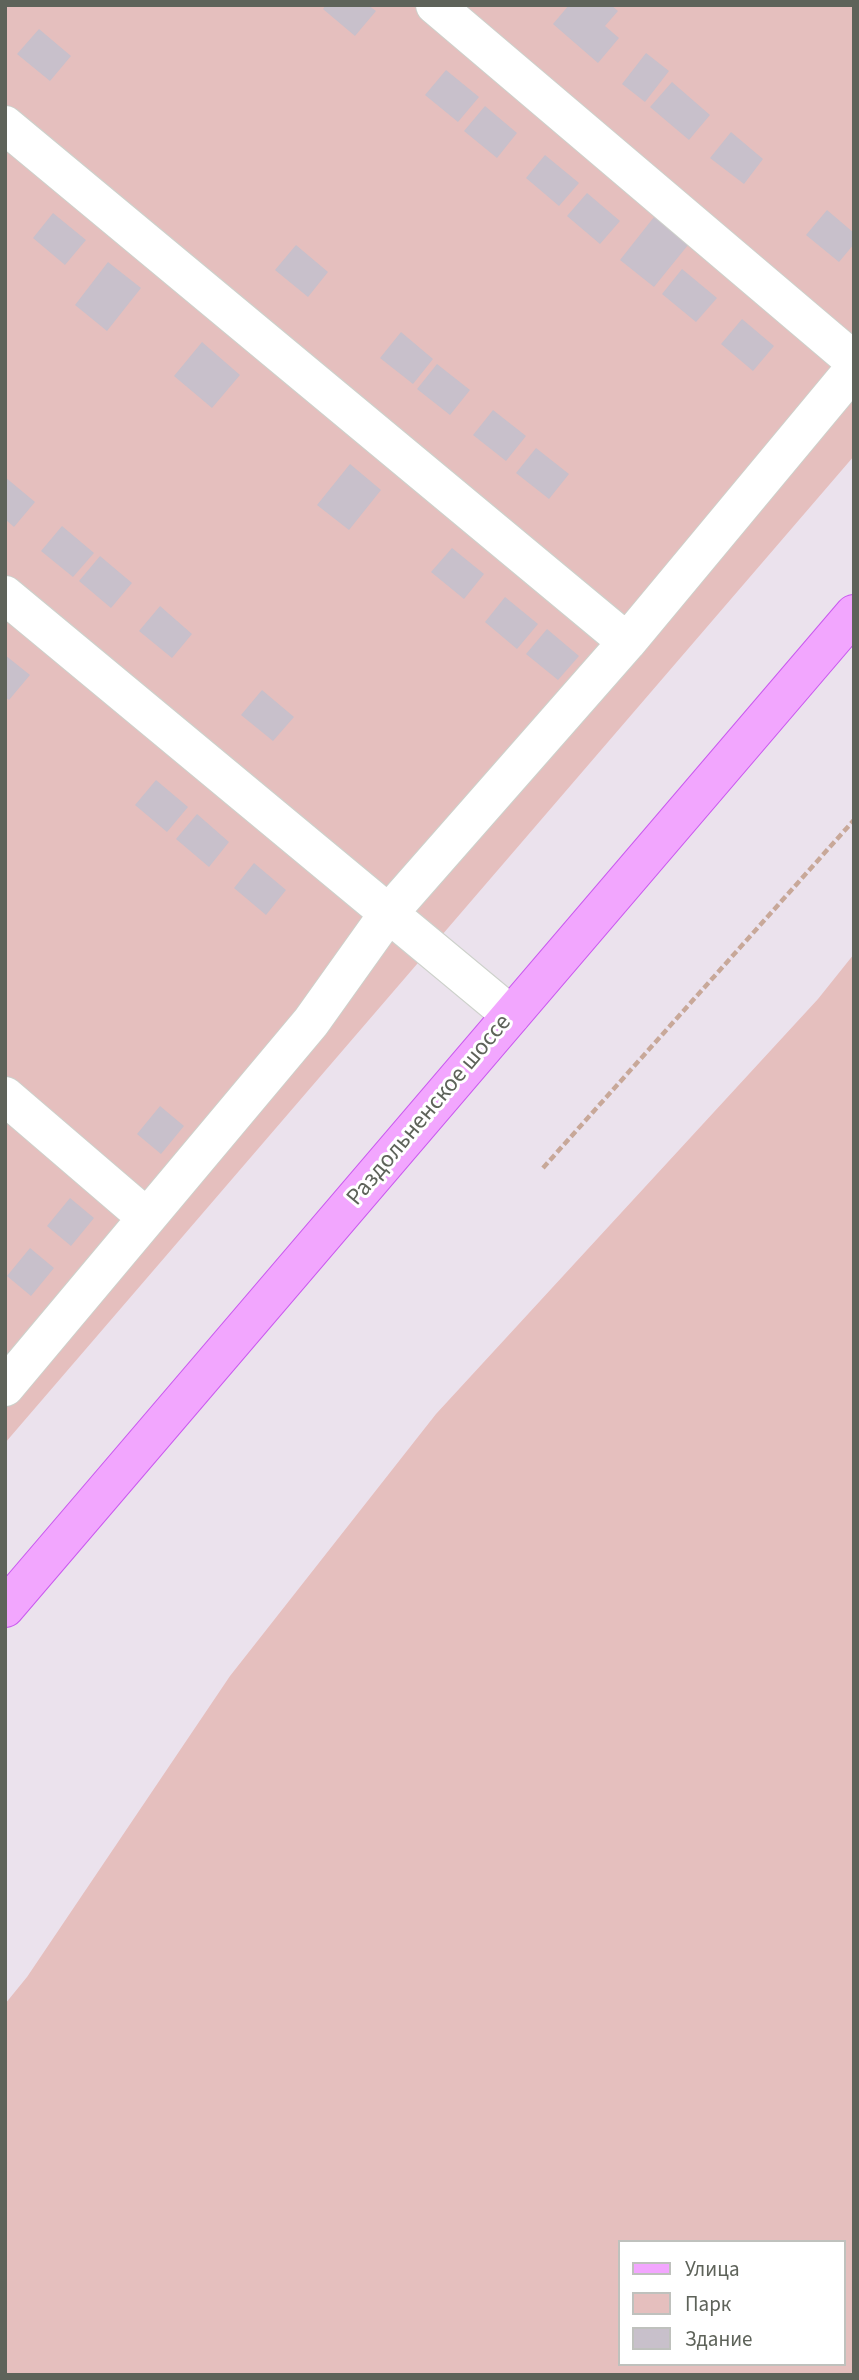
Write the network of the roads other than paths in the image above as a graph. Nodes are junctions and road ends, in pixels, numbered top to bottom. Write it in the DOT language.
graph roads {
  1 [pos="435,5"];
  2 [pos="5,125"];
  3 [pos="854,361"];
  4 [pos="854,369"];
  5 [pos="5,595"];
  6 [pos="854,614"];
  7 [pos="627,642"];
  8 [pos="388,914"];
  9 [pos="511,1015"];
  10 [pos="5,1096"];
  11 [pos="146,1217"];
  12 [pos="5,1387"];
  13 [pos="5,1608"];
  1 -- 3 [label="lane"];
  2 -- 7 [label="lane"];
  4 -- 7 [label="lane"];
  5 -- 8 [label="lane"];
  6 -- 9 [label="main road, Раздольненское шоссе"];
  7 -- 8 [label="lane"];
  8 -- 9 [label="lane"];
  8 -- 11 [label="lane"];
  9 -- 13 [label="main road, Раздольненское шоссе"];
  10 -- 11 [label="lane"];
  11 -- 12 [label="lane"];
}
